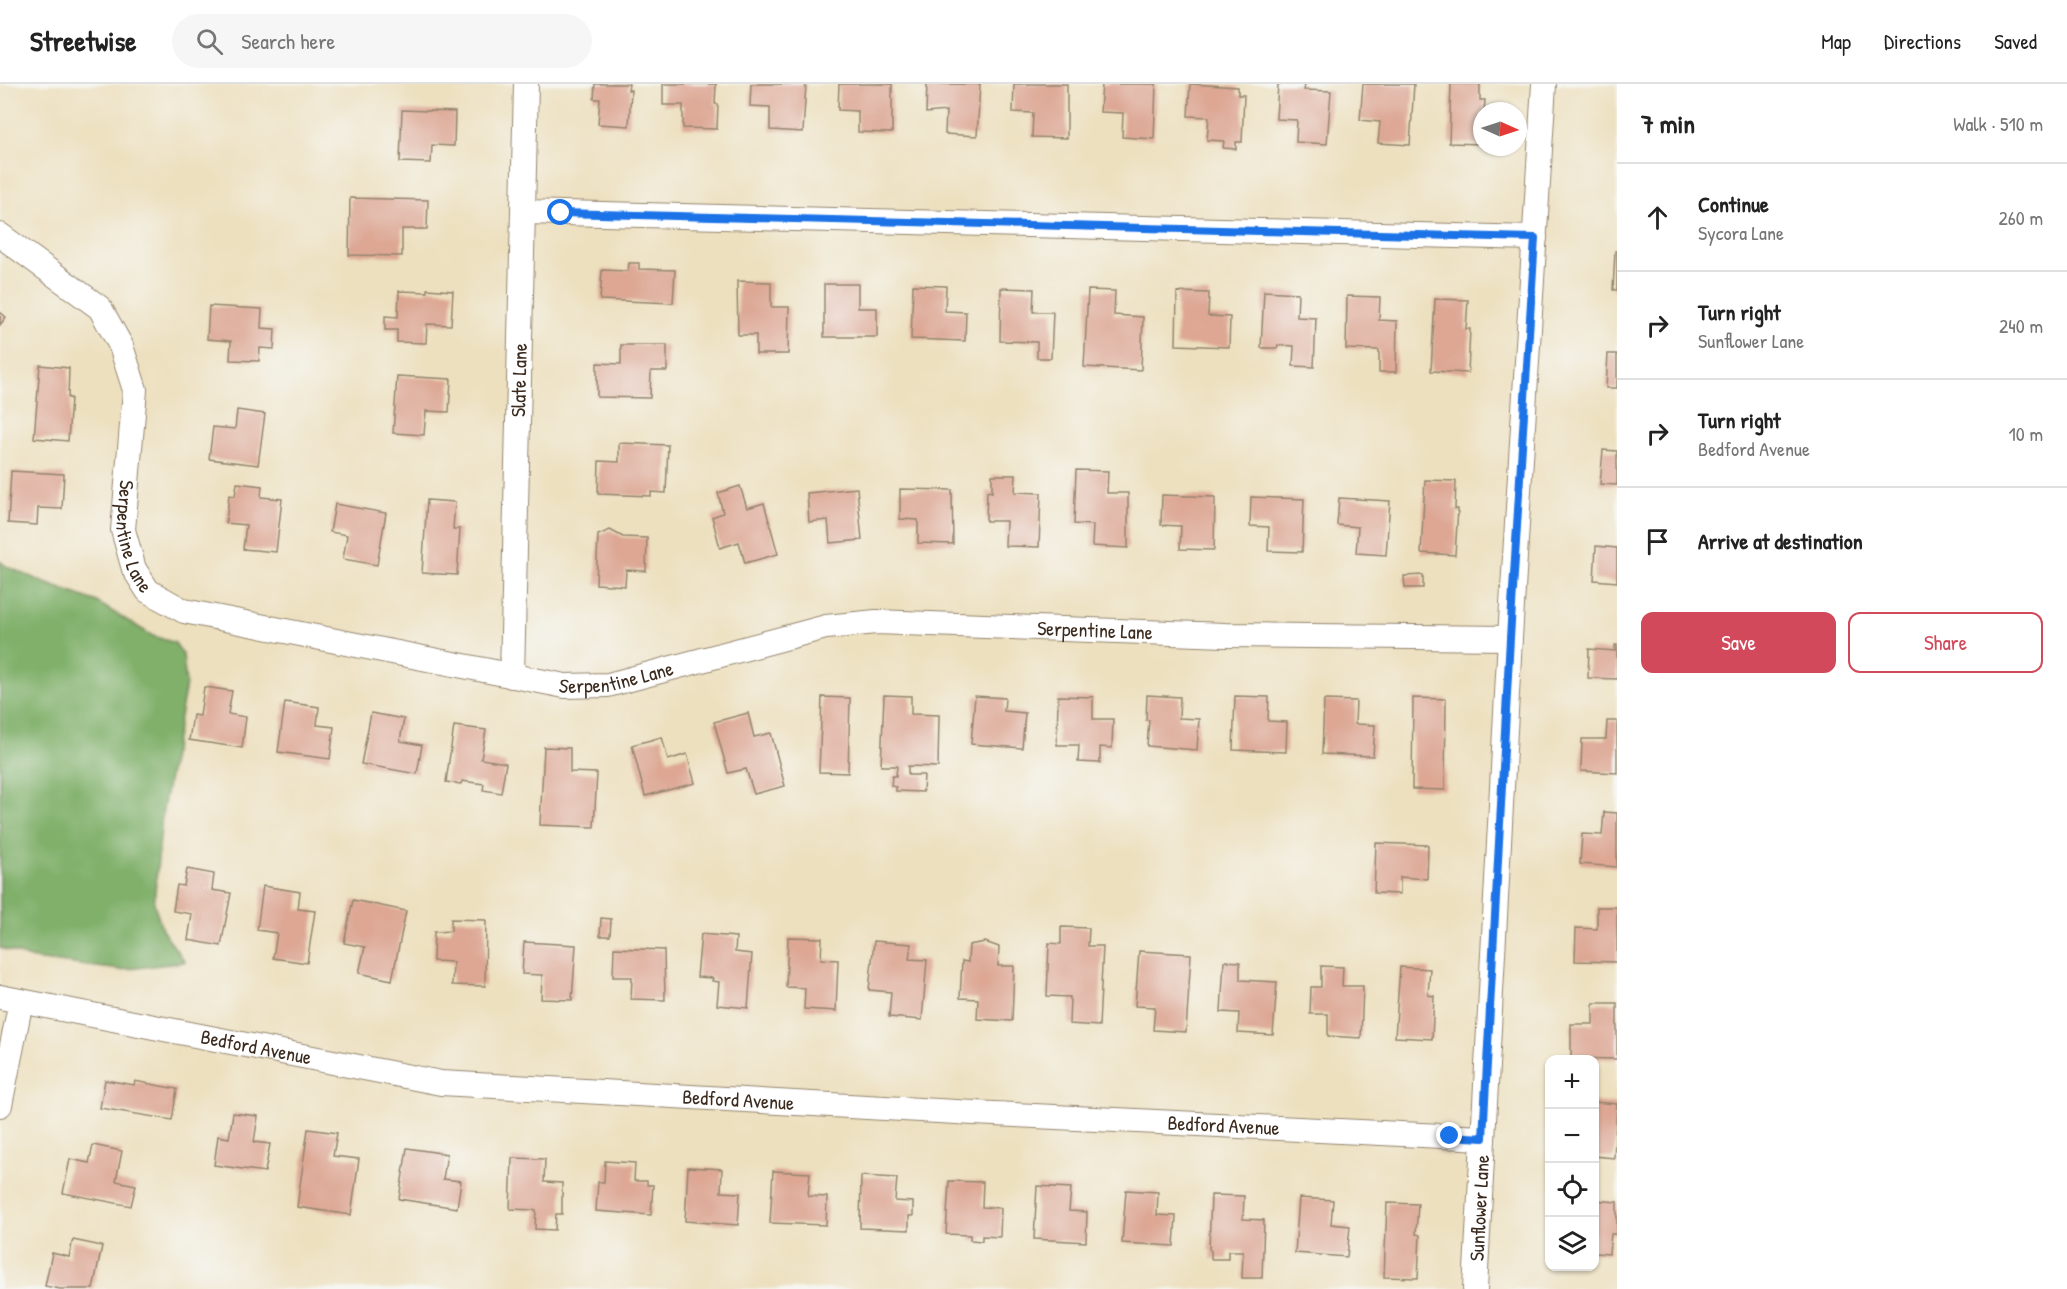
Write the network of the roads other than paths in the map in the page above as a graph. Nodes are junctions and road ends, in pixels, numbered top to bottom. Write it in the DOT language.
graph roads {
  1 [pos="526,84"];
  2 [pos="1544,84"];
  3 [pos="524,212"];
  4 [pos="0,235"];
  5 [pos="1535,238"];
  6 [pos="1510,638"];
  7 [pos="512,676"];
  8 [pos="10,999"];
  9 [pos="0,1105"];
  10 [pos="1483,1138"];
  11 [pos="1475,1289"];
  1 -- 3 [label="street, Slate Lane"];
  2 -- 5 [label="street, Sunflower Lane"];
  3 -- 5 [label="street"];
  3 -- 7 [label="street, Slate Lane"];
  4 -- 7 [label="street, Serpentine Lane"];
  5 -- 6 [label="street, Sunflower Lane"];
  6 -- 7 [label="street, Serpentine Lane"];
  6 -- 10 [label="street, Sunflower Lane"];
  8 -- 9 [label="street"];
  8 -- 10 [label="street, Bedford Avenue"];
  10 -- 11 [label="street, Sunflower Lane"];
}
